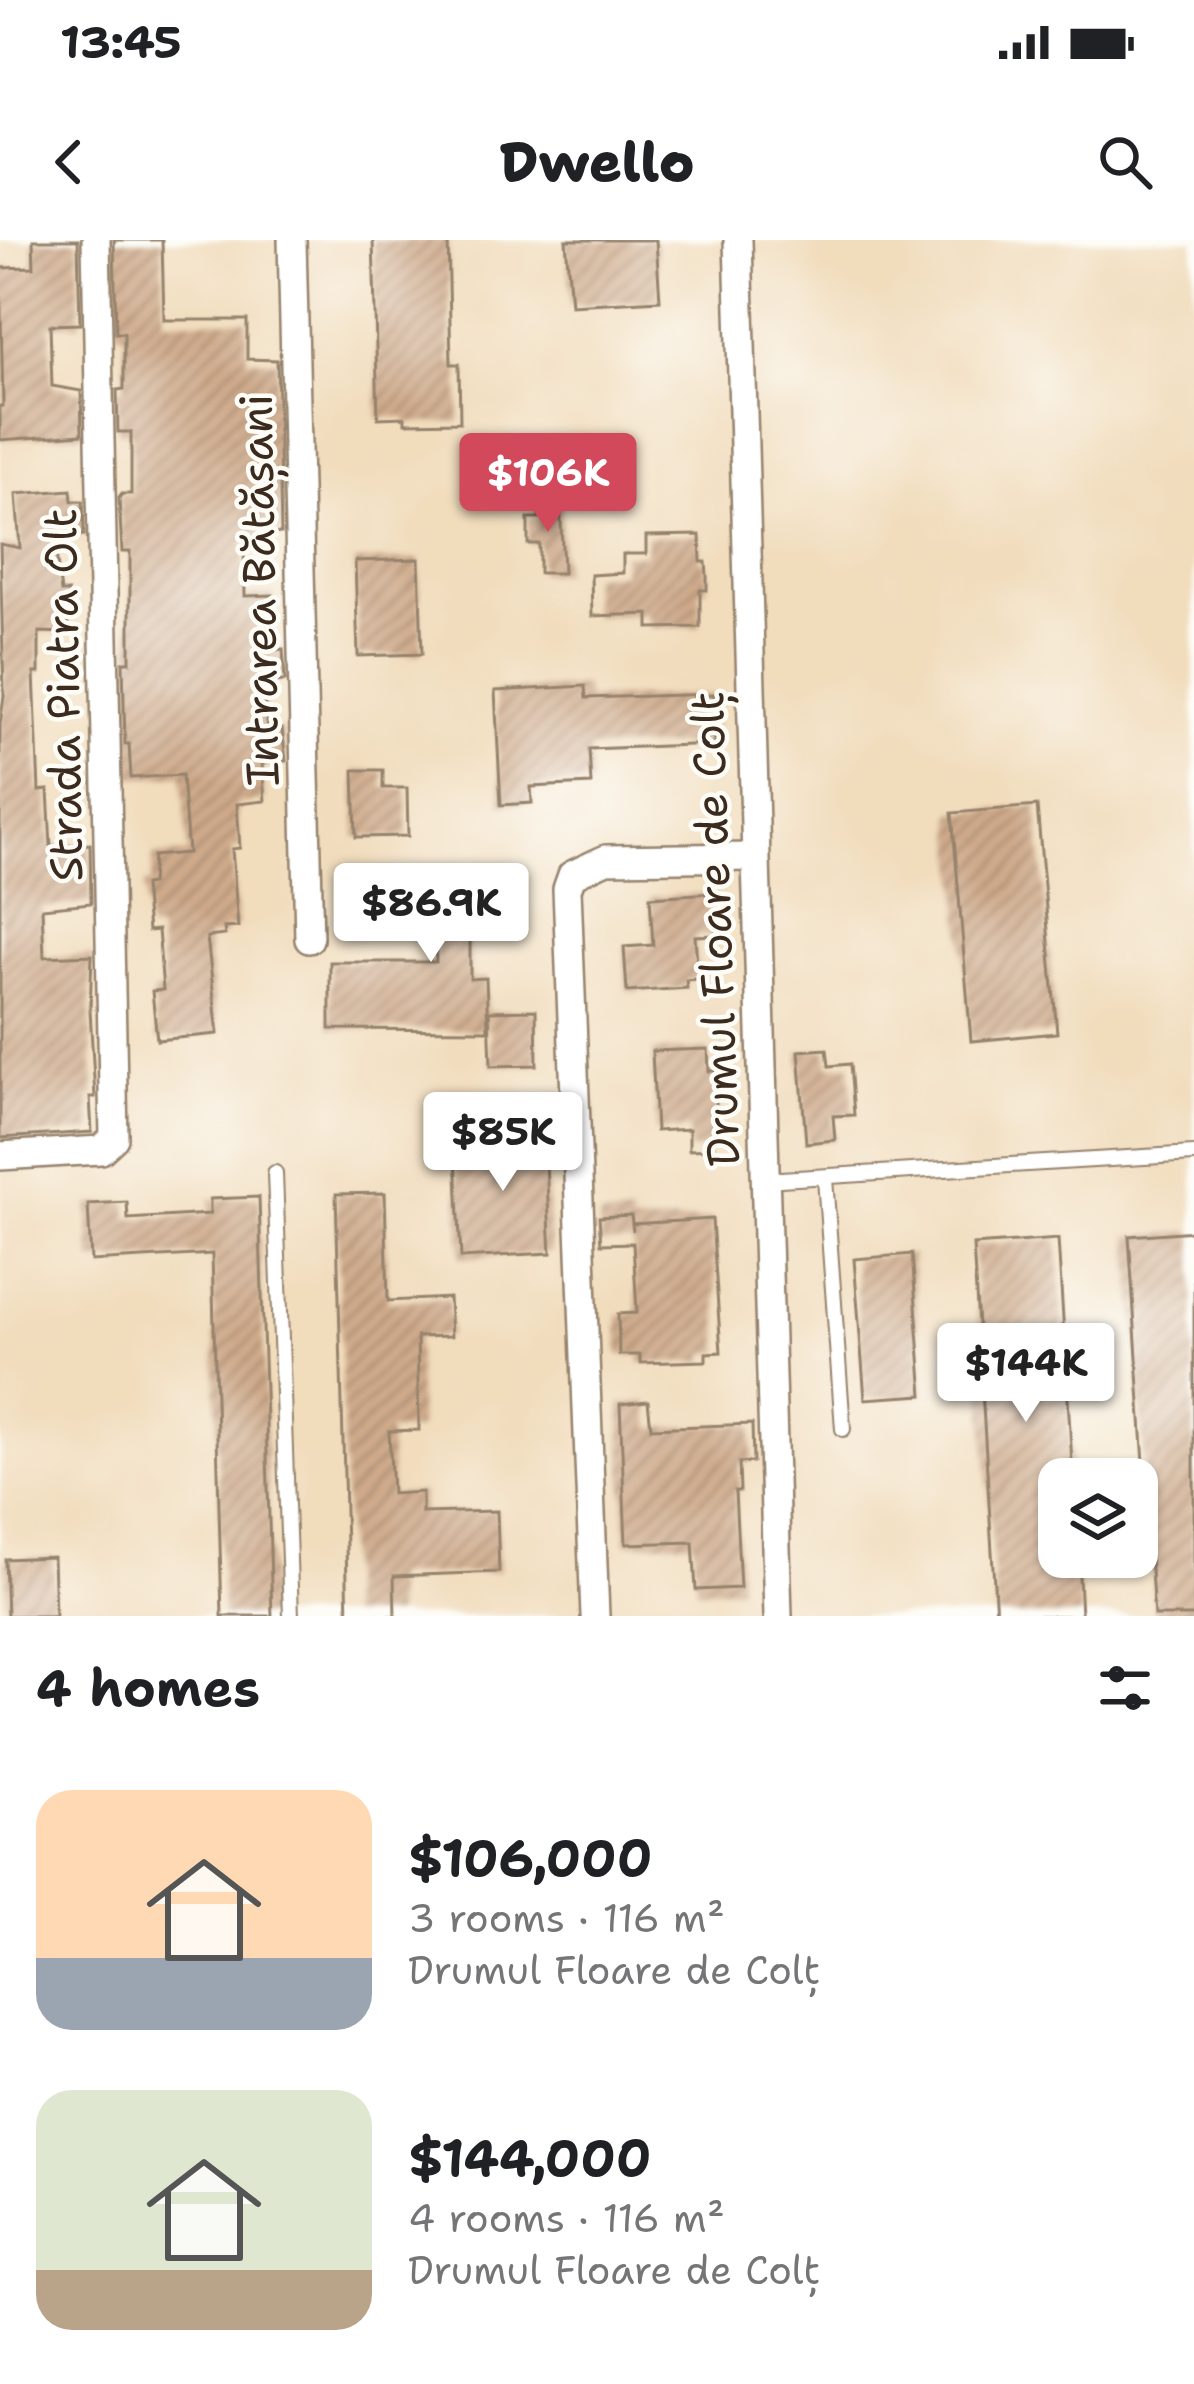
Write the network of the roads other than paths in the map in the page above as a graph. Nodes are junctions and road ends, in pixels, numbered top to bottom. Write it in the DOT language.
graph roads {
  1 [pos="96,240"];
  2 [pos="292,240"];
  3 [pos="738,240"];
  4 [pos="755,857"];
  5 [pos="309,939"];
  6 [pos="1194,1154"];
  7 [pos="0,1156"];
  8 [pos="275,1173"];
  9 [pos="825,1178"];
  10 [pos="764,1180"];
  11 [pos="843,1430"];
  12 [pos="291,1616"];
  13 [pos="595,1616"];
  14 [pos="778,1616"];
  1 -- 7 [label="street, Strada Piatra Olt"];
  2 -- 5 [label="street, Intrarea Bătășani"];
  3 -- 4 [label="street, Drumul Floare de Colț"];
  4 -- 10 [label="street, Drumul Floare de Colț"];
  4 -- 13 [label="street"];
  6 -- 9 [label="lane"];
  8 -- 12 [label="lane"];
  9 -- 10 [label="lane"];
  9 -- 11 [label="lane"];
  10 -- 14 [label="street, Drumul Floare de Colț"];
}
